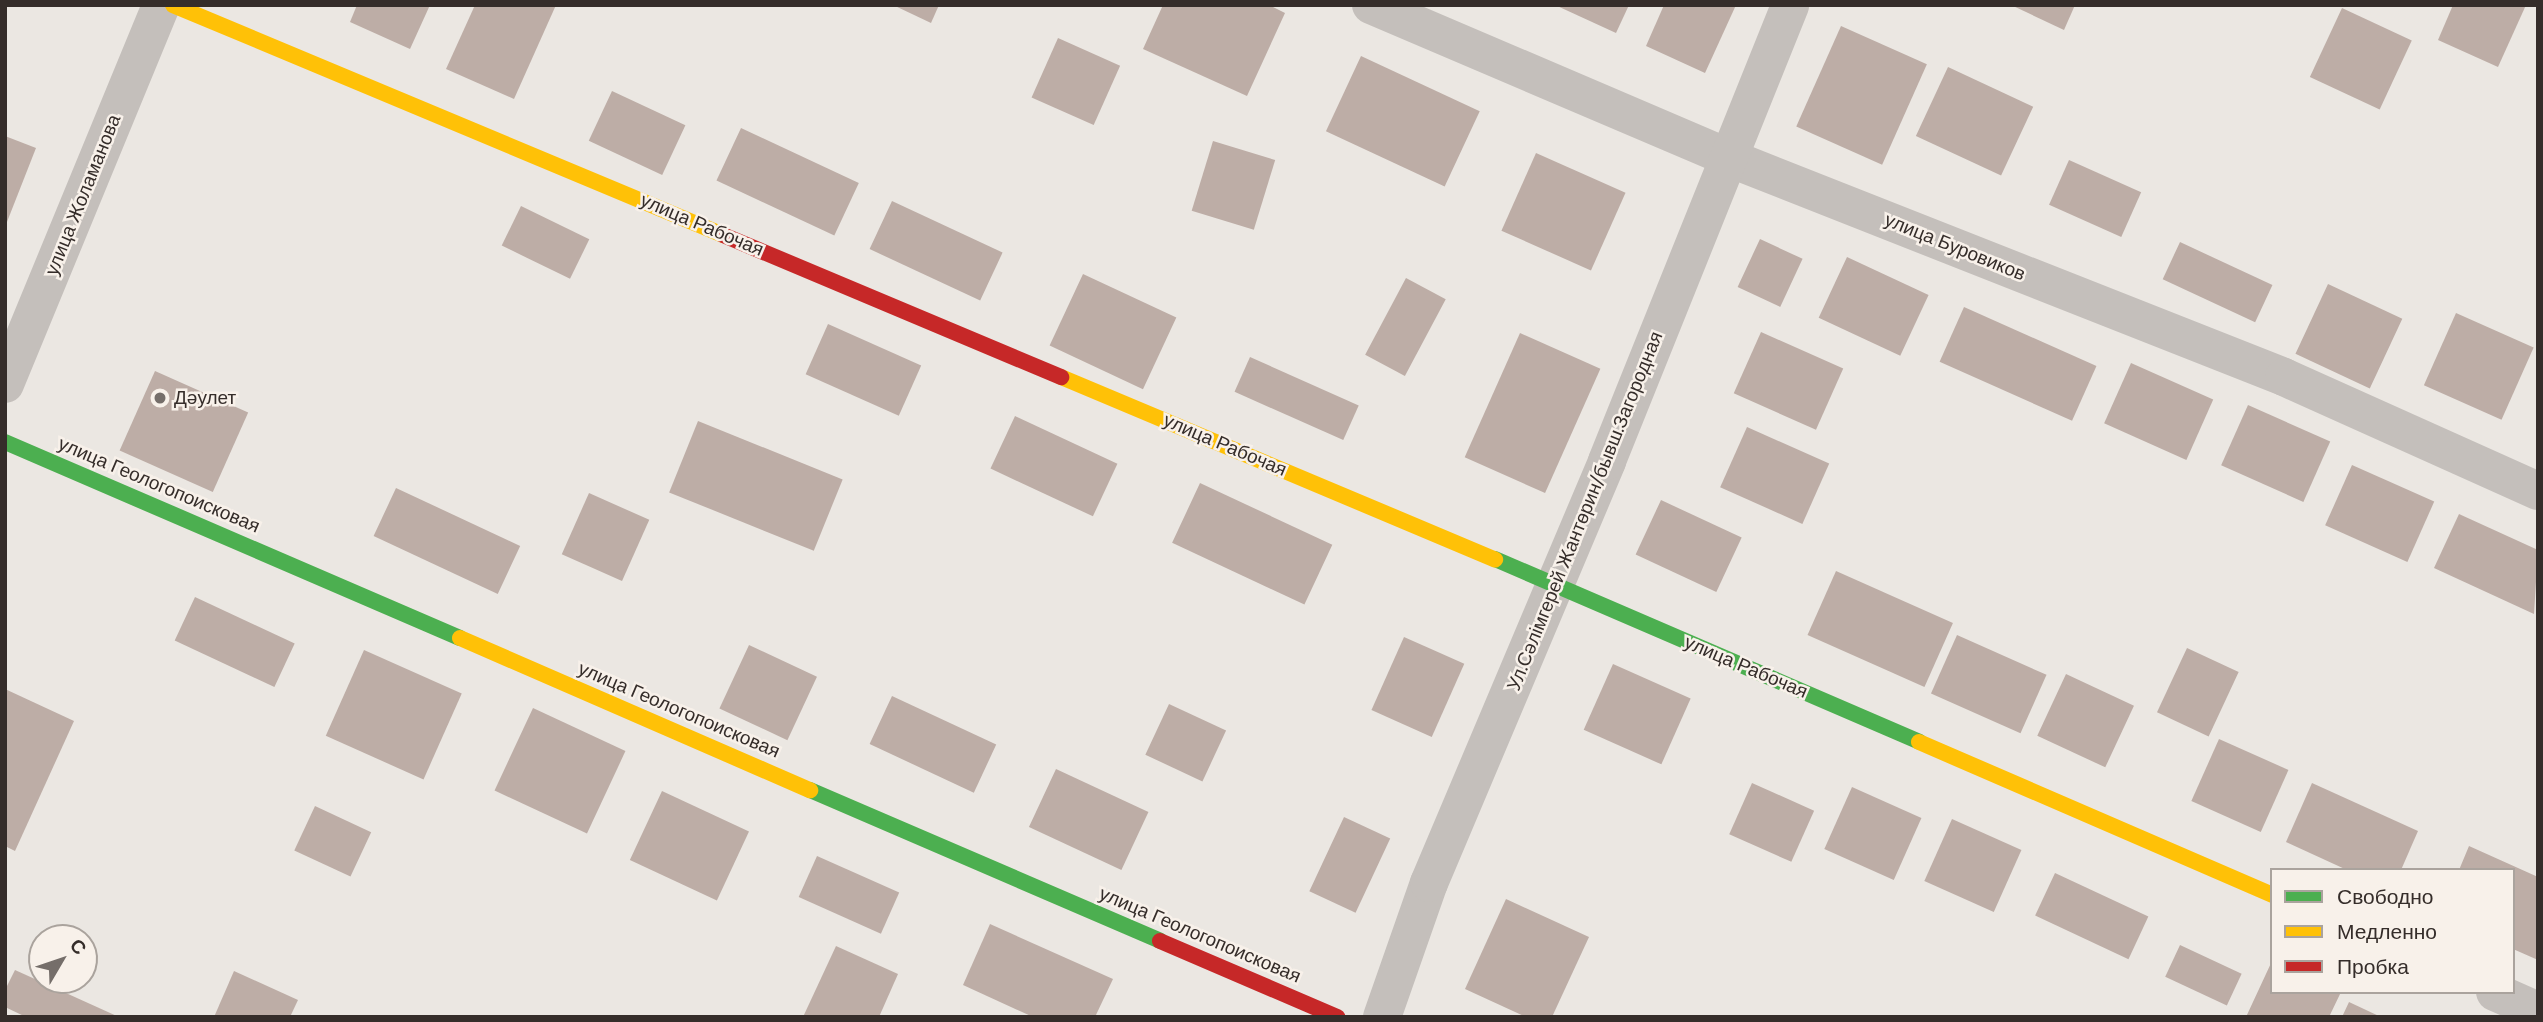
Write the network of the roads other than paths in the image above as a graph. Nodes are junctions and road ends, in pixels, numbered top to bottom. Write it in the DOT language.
graph roads {
  1 [pos="161,5"];
  2 [pos="173,5"];
  3 [pos="1371,5"];
  4 [pos="1790,5"];
  5 [pos="1729,158"];
  6 [pos="5,384"];
  7 [pos="5,442"];
  8 [pos="2538,491"];
  9 [pos="1556,584"];
  10 [pos="2270,894"];
  11 [pos="2500,994"];
  12 [pos="2538,1011"];
  13 [pos="1337,1017"];
  14 [pos="1382,1017"];
  1 -- 6 [label="street, улица Жоламанова"];
  2 -- 9 [label="street, улица Рабочая"];
  3 -- 5 [label="street, улица Буровиков"];
  4 -- 5 [label="street, Ул.Сәлімгерей Жантөрин/бывш.Загородная"];
  5 -- 8 [label="street, улица Буровиков"];
  5 -- 9 [label="street, Ул.Сәлімгерей Жантөрин/бывш.Загородная"];
  7 -- 13 [label="street, улица Геологопоисковая"];
  9 -- 10 [label="street, улица Рабочая"];
  9 -- 14 [label="street, Ул.Сәлімгерей Жантөрин/бывш.Загородная"];
  11 -- 12 [label="street"];
}
